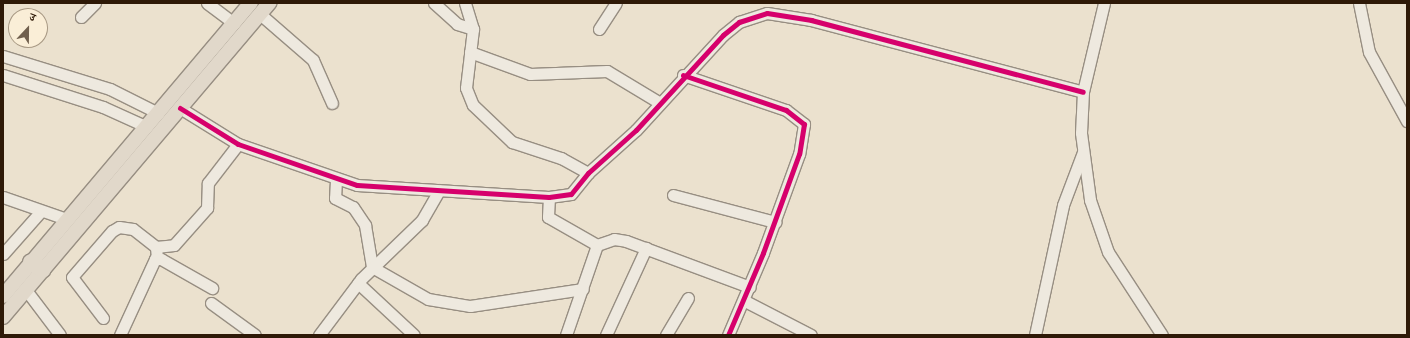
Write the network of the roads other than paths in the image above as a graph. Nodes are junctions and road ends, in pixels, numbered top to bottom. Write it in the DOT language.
graph roads {
  1 [pos="95,3"];
  2 [pos="207,3"];
  3 [pos="251,3"];
  4 [pos="269,3"];
  5 [pos="434,3"];
  6 [pos="466,3"];
  7 [pos="616,3"];
  8 [pos="1104,3"];
  9 [pos="1359,3"];
  10 [pos="768,8"];
  11 [pos="260,14"];
  12 [pos="81,17"];
  13 [pos="234,23"];
  14 [pos="473,29"];
  15 [pos="599,29"];
  16 [pos="470,52"];
  17 [pos="3,56"];
  18 [pos="3,75"];
  19 [pos="683,75"];
  20 [pos="1083,92"];
  21 [pos="332,103"];
  22 [pos="660,103"];
  23 [pos="180,108"];
  24 [pos="158,113"];
  25 [pos="1407,121"];
  26 [pos="147,127"];
  27 [pos="238,144"];
  28 [pos="1082,152"];
  29 [pos="588,173"];
  30 [pos="336,180"];
  31 [pos="439,191"];
  32 [pos="673,195"];
  33 [pos="3,197"];
  34 [pos="549,197"];
  35 [pos="41,211"];
  36 [pos="66,220"];
  37 [pos="775,222"];
  38 [pos="597,245"];
  39 [pos="646,248"];
  40 [pos="157,253"];
  41 [pos="3,254"];
  42 [pos="37,266"];
  43 [pos="372,267"];
  44 [pos="358,283"];
  45 [pos="750,287"];
  46 [pos="212,288"];
  47 [pos="584,289"];
  48 [pos="26,290"];
  49 [pos="3,296"];
  50 [pos="688,298"];
  51 [pos="745,301"];
  52 [pos="211,303"];
  53 [pos="3,317"];
  54 [pos="104,318"];
  55 [pos="796,332"];
  56 [pos="60,335"];
  57 [pos="120,335"];
  58 [pos="255,335"];
  59 [pos="319,335"];
  60 [pos="414,335"];
  61 [pos="566,335"];
  62 [pos="606,335"];
  63 [pos="666,335"];
  64 [pos="728,335"];
  65 [pos="811,335"];
  66 [pos="1036,335"];
  67 [pos="1162,335"];
  1 -- 12 [label="street"];
  2 -- 13 [label="street"];
  3 -- 13 [label="main road"];
  4 -- 11 [label="main road"];
  5 -- 14 [label="street"];
  6 -- 14 [label="street"];
  7 -- 15 [label="street"];
  8 -- 20 [label="street"];
  9 -- 25 [label="street"];
  10 -- 19 [label="street"];
  10 -- 20 [label="street"];
  11 -- 21 [label="street"];
  11 -- 23 [label="main road"];
  13 -- 24 [label="main road"];
  14 -- 16 [label="street"];
  16 -- 22 [label="street"];
  16 -- 29 [label="street"];
  17 -- 24 [label="street"];
  18 -- 26 [label="street"];
  19 -- 22 [label="street"];
  19 -- 37 [label="street"];
  20 -- 28 [label="street"];
  22 -- 29 [label="street"];
  23 -- 27 [label="street"];
  23 -- 42 [label="main road"];
  24 -- 26 [label="main road"];
  26 -- 36 [label="main road"];
  27 -- 30 [label="street"];
  27 -- 40 [label="street"];
  28 -- 66 [label="street"];
  28 -- 67 [label="street"];
  29 -- 34 [label="street"];
  30 -- 31 [label="street"];
  30 -- 43 [label="street"];
  31 -- 34 [label="street"];
  31 -- 43 [label="street"];
  32 -- 37 [label="street"];
  33 -- 35 [label="street"];
  34 -- 38 [label="street"];
  35 -- 36 [label="street"];
  35 -- 41 [label="street"];
  36 -- 42 [label="main road"];
  37 -- 45 [label="street"];
  38 -- 39 [label="street"];
  38 -- 47 [label="street"];
  39 -- 45 [label="street"];
  39 -- 62 [label="street"];
  40 -- 46 [label="street"];
  40 -- 54 [label="street"];
  40 -- 57 [label="street"];
  42 -- 48 [label="main road"];
  42 -- 49 [label="main road"];
  43 -- 44 [label="street"];
  43 -- 47 [label="street"];
  44 -- 59 [label="street"];
  44 -- 60 [label="street"];
  45 -- 51 [label="street"];
  47 -- 61 [label="street"];
  48 -- 53 [label="main road"];
  48 -- 56 [label="street"];
  50 -- 63 [label="street"];
  51 -- 55 [label="street"];
  51 -- 64 [label="street"];
  52 -- 58 [label="street"];
  55 -- 65 [label="street"];
}
